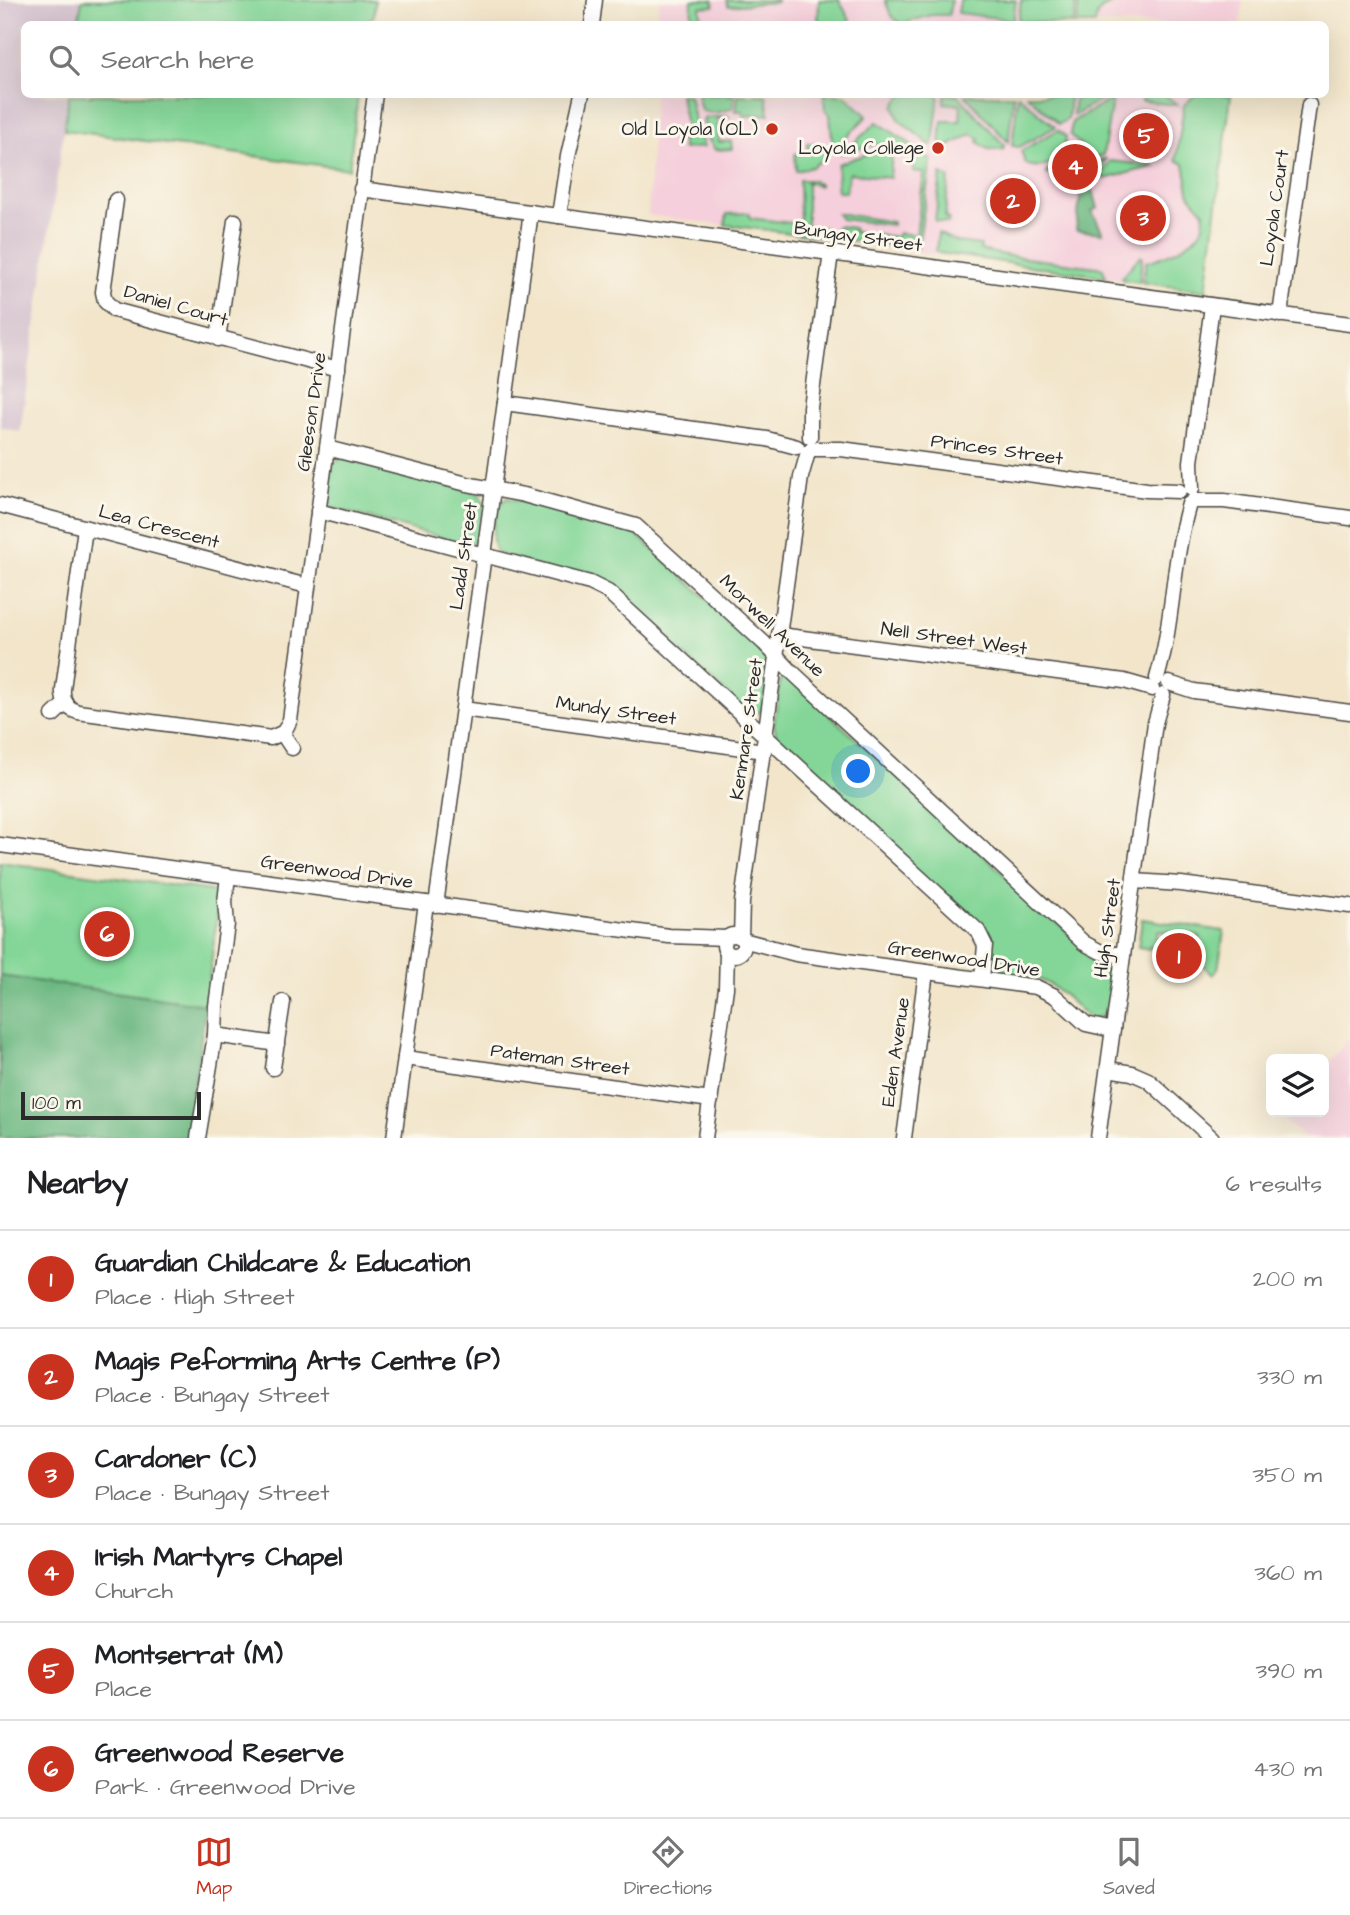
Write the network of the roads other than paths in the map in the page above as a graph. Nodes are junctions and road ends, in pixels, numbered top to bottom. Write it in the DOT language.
graph roads {
  1 [pos="595,0"];
  2 [pos="592,21"];
  3 [pos="374,98"];
  4 [pos="581,98"];
  5 [pos="1308,105"];
  6 [pos="361,189"];
  7 [pos="116,200"];
  8 [pos="531,212"];
  9 [pos="559,216"];
  10 [pos="235,221"];
  11 [pos="831,253"];
  12 [pos="1212,306"];
  13 [pos="1280,315"];
  14 [pos="1350,324"];
  15 [pos="218,339"];
  16 [pos="338,369"];
  17 [pos="505,403"];
  18 [pos="805,444"];
  19 [pos="327,447"];
  20 [pos="493,489"];
  21 [pos="1186,496"];
  22 [pos="0,505"];
  23 [pos="318,511"];
  24 [pos="1350,518"];
  25 [pos="85,527"];
  26 [pos="484,555"];
  27 [pos="307,586"];
  28 [pos="780,635"];
  29 [pos="777,657"];
  30 [pos="1160,686"];
  31 [pos="66,703"];
  32 [pos="463,709"];
  33 [pos="1350,712"];
  34 [pos="53,715"];
  35 [pos="282,733"];
  36 [pos="765,743"];
  37 [pos="292,748"];
  38 [pos="0,845"];
  39 [pos="233,877"];
  40 [pos="1134,877"];
  41 [pos="431,904"];
  42 [pos="1350,906"];
  43 [pos="734,945"];
  44 [pos="1123,956"];
  45 [pos="926,972"];
  46 [pos="982,979"];
  47 [pos="283,1002"];
  48 [pos="1113,1030"];
  49 [pos="215,1035"];
  50 [pos="277,1044"];
  51 [pos="405,1058"];
  52 [pos="273,1068"];
  53 [pos="1108,1069"];
  54 [pos="710,1100"];
  55 [pos="198,1138"];
  56 [pos="394,1138"];
  57 [pos="705,1138"];
  58 [pos="904,1138"];
  59 [pos="1098,1138"];
  60 [pos="1212,1138"];
  1 -- 2 [label="street"];
  3 -- 6 [label="street, Gleeson Drive"];
  4 -- 9 [label="street"];
  5 -- 13 [label="street, Loyola Court"];
  6 -- 8 [label="street, Bungay Street"];
  6 -- 16 [label="street, Gleeson Drive"];
  7 -- 15 [label="street, Daniel Court"];
  8 -- 9 [label="street, Bungay Street"];
  8 -- 17 [label="street, Ladd Street"];
  9 -- 11 [label="street, Bungay Street"];
  10 -- 15 [label="street"];
  11 -- 12 [label="street, Bungay Street"];
  11 -- 18 [label="street, Kenmare Street"];
  12 -- 13 [label="street, Bungay Street"];
  12 -- 21 [label="street, High Street"];
  13 -- 14 [label="street, Bungay Street"];
  15 -- 16 [label="street, Daniel Court"];
  16 -- 19 [label="street, Gleeson Drive"];
  17 -- 18 [label="street, Princes Street"];
  17 -- 20 [label="street, Ladd Street"];
  18 -- 21 [label="street, Princes Street"];
  18 -- 28 [label="street, Kenmare Street"];
  19 -- 20 [label="street, Morwell Avenue"];
  19 -- 23 [label="street, Gleeson Drive"];
  20 -- 26 [label="street, Ladd Street"];
  20 -- 29 [label="street, Morwell Avenue"];
  21 -- 24 [label="street, Princes Street"];
  21 -- 30 [label="street, High Street"];
  22 -- 25 [label="street, Lea Crescent"];
  23 -- 26 [label="street"];
  23 -- 27 [label="street, Gleeson Drive"];
  25 -- 27 [label="street, Lea Crescent"];
  25 -- 31 [label="street"];
  26 -- 32 [label="street, Ladd Street"];
  26 -- 36 [label="street"];
  27 -- 35 [label="street, Gleeson Drive"];
  28 -- 29 [label="street, Kenmare Street"];
  28 -- 30 [label="street, Nell Street West"];
  29 -- 36 [label="street, Kenmare Street"];
  29 -- 44 [label="street, Morwell Avenue"];
  30 -- 33 [label="street, Nell Street West"];
  30 -- 40 [label="street, High Street"];
  31 -- 34 [label="street"];
  31 -- 35 [label="street"];
  32 -- 36 [label="street, Mundy Street"];
  32 -- 41 [label="street, Ladd Street"];
  35 -- 37 [label="street"];
  36 -- 43 [label="street, Kenmare Street"];
  36 -- 46 [label="street"];
  38 -- 39 [label="street, Greenwood Drive"];
  39 -- 41 [label="street, Greenwood Drive"];
  39 -- 49 [label="street"];
  40 -- 42 [label="street"];
  40 -- 44 [label="street, High Street"];
  41 -- 43 [label="street, Greenwood Drive"];
  41 -- 51 [label="street, Ladd Street"];
  43 -- 45 [label="street, Greenwood Drive"];
  43 -- 54 [label="street, Kenmare Street"];
  44 -- 48 [label="street, High Street"];
  45 -- 46 [label="street, Greenwood Drive"];
  45 -- 58 [label="street, Eden Avenue"];
  46 -- 48 [label="street, Greenwood Drive"];
  47 -- 50 [label="street"];
  48 -- 53 [label="street, High Street"];
  49 -- 50 [label="street"];
  49 -- 55 [label="street"];
  50 -- 52 [label="street"];
  51 -- 54 [label="street, Pateman Street"];
  51 -- 56 [label="street, Ladd Street"];
  53 -- 59 [label="street, High Street"];
  53 -- 60 [label="street"];
  54 -- 57 [label="street, Kenmare Street"];
}
